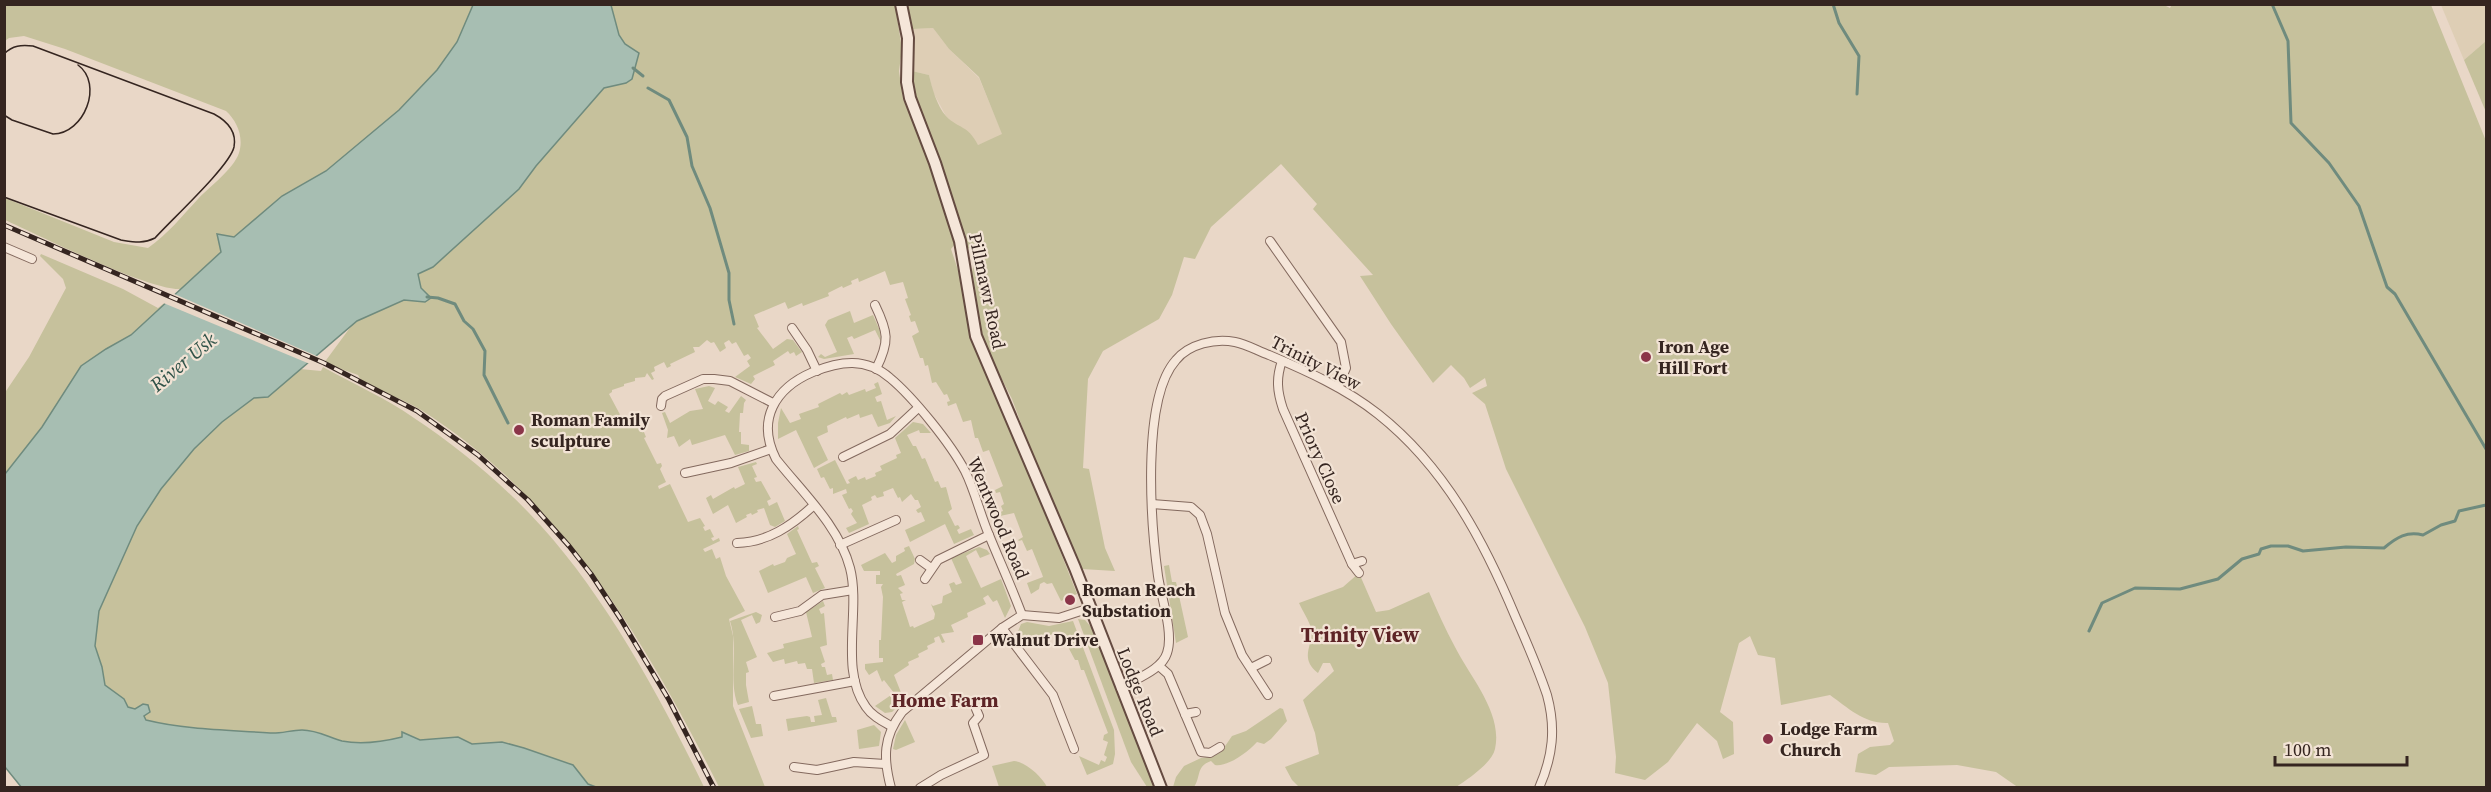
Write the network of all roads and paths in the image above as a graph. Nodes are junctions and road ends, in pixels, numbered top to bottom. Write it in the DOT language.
graph roads {
  1 [pos="901,4"];
  2 [pos="1270,241"];
  3 [pos="4,247"];
  4 [pos="32,259"];
  5 [pos="888,307"];
  6 [pos="792,328"];
  7 [pos="1282,361"];
  8 [pos="876,369"];
  9 [pos="817,371"];
  10 [pos="1338,387"];
  11 [pos="773,403"];
  12 [pos="661,406"];
  13 [pos="918,408"];
  14 [pos="771,449"];
  15 [pos="843,457"];
  16 [pos="685,473"];
  17 [pos="1152,504"];
  18 [pos="813,506"];
  19 [pos="896,520"];
  20 [pos="989,535"];
  21 [pos="737,543"];
  22 [pos="840,545"];
  23 [pos="920,560"];
  24 [pos="1362,561"];
  25 [pos="1352,564"];
  26 [pos="931,568"];
  27 [pos="1359,573"];
  28 [pos="925,579"];
  29 [pos="853,590"];
  30 [pos="1090,608"];
  31 [pos="1022,615"];
  32 [pos="775,617"];
  33 [pos="1002,628"];
  34 [pos="1267,660"];
  35 [pos="1159,666"];
  36 [pos="1251,668"];
  37 [pos="855,681"];
  38 [pos="1120,688"];
  39 [pos="1268,695"];
  40 [pos="774,696"];
  41 [pos="976,709"];
  42 [pos="1196,712"];
  43 [pos="1185,714"];
  44 [pos="891,726"];
  45 [pos="1220,747"];
  46 [pos="1074,749"];
  47 [pos="885,764"];
  48 [pos="794,767"];
  49 [pos="891,788"];
  50 [pos="920,788"];
  51 [pos="1161,788"];
  52 [pos="1539,788"];
  1 -- 30 [label="street, Pillmawr Road"];
  2 -- 10 [label="street"];
  3 -- 4 [label="street"];
  5 -- 8 [label="street"];
  6 -- 9 [label="street"];
  7 -- 10 [label="street, Trinity View"];
  7 -- 17 [label="street, Trinity View"];
  7 -- 25 [label="street, Priory Close"];
  8 -- 9 [label="street, Wentwood Road"];
  8 -- 13 [label="street, Wentwood Road"];
  9 -- 11 [label="street, Wentwood Road"];
  10 -- 52 [label="street, Trinity View"];
  11 -- 12 [label="street"];
  11 -- 14 [label="street"];
  13 -- 15 [label="street"];
  13 -- 20 [label="street, Wentwood Road"];
  14 -- 16 [label="street"];
  14 -- 18 [label="street"];
  17 -- 35 [label="street, Trinity View"];
  17 -- 36 [label="street"];
  18 -- 21 [label="street"];
  18 -- 22 [label="street"];
  19 -- 22 [label="street"];
  20 -- 26 [label="street"];
  20 -- 31 [label="street, Wentwood Road"];
  22 -- 29 [label="street"];
  23 -- 26 [label="street"];
  24 -- 25 [label="street"];
  25 -- 27 [label="street, Priory Close"];
  26 -- 28 [label="street"];
  29 -- 32 [label="street"];
  29 -- 37 [label="street"];
  30 -- 31 [label="street"];
  30 -- 38 [label="street, Lodge Road"];
  31 -- 33 [label="street"];
  33 -- 44 [label="street"];
  33 -- 46 [label="street"];
  34 -- 36 [label="street"];
  35 -- 38 [label="street"];
  35 -- 43 [label="street"];
  36 -- 39 [label="street"];
  37 -- 40 [label="street"];
  37 -- 44 [label="street"];
  38 -- 51 [label="street, Lodge Road"];
  41 -- 50 [label="street"];
  42 -- 43 [label="street"];
  43 -- 45 [label="street"];
  44 -- 47 [label="street"];
  47 -- 48 [label="street"];
  47 -- 49 [label="street"];
}
